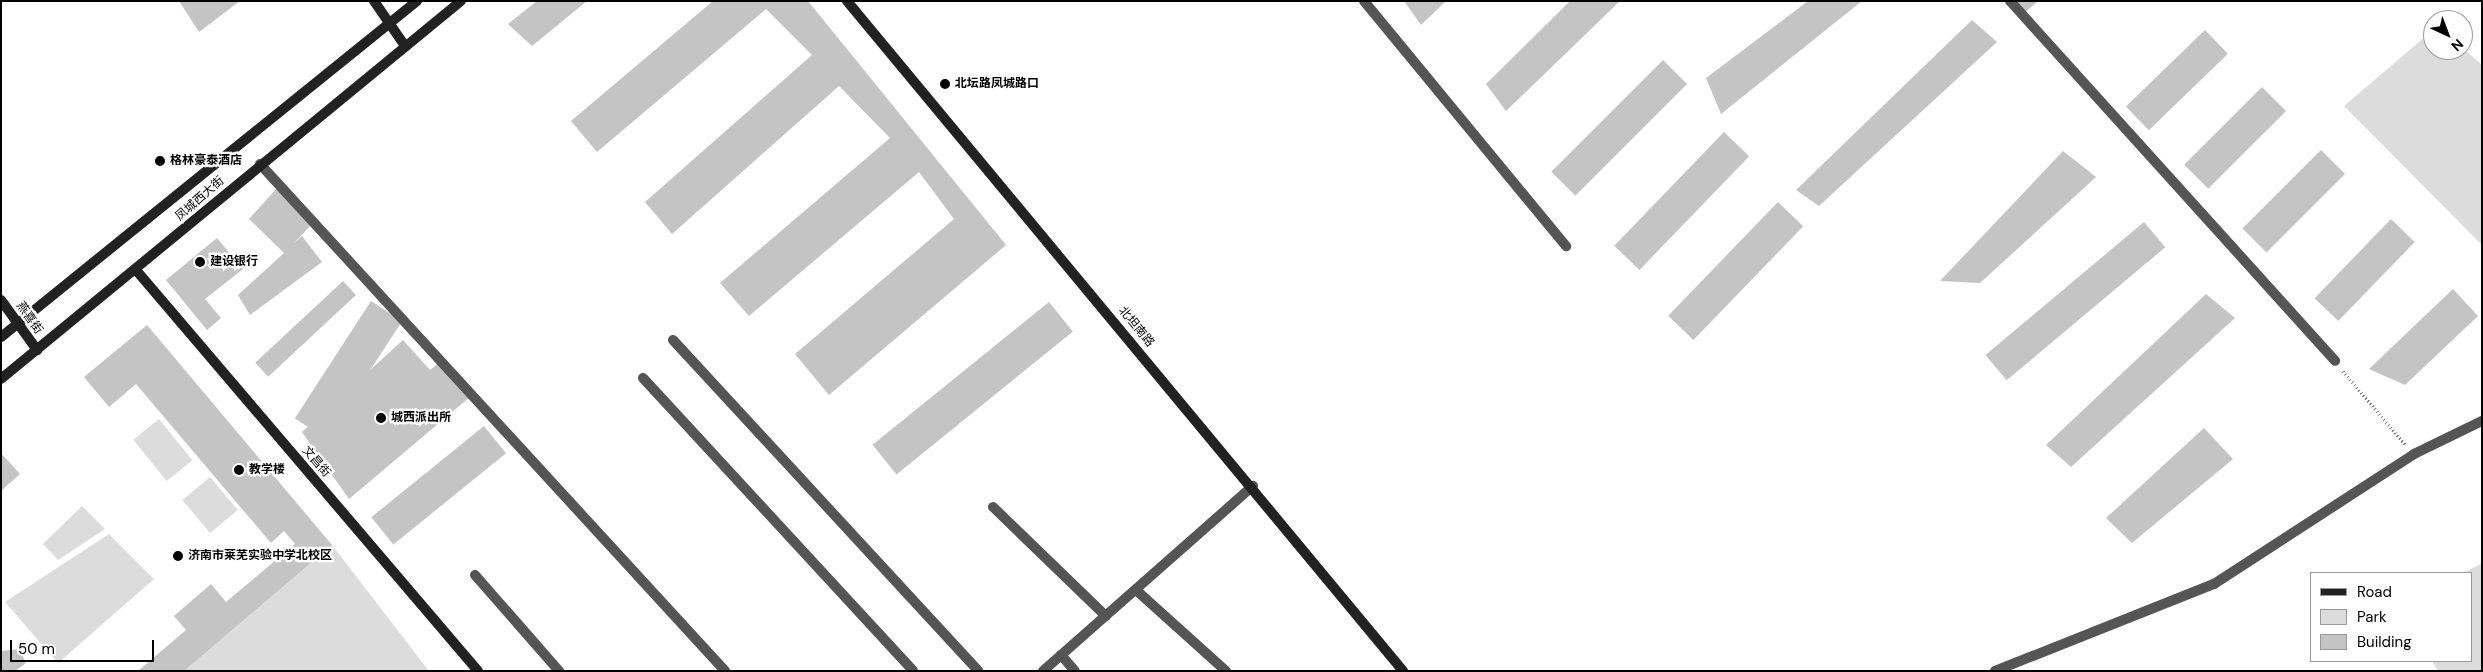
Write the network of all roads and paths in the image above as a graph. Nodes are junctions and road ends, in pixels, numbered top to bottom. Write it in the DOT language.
graph roads {
  1 [pos="374,1"];
  2 [pos="417,1"];
  3 [pos="461,1"];
  4 [pos="847,1"];
  5 [pos="1364,1"];
  6 [pos="2010,1"];
  7 [pos="389,23"];
  8 [pos="405,46"];
  9 [pos="260,164"];
  10 [pos="1566,246"];
  11 [pos="136,270"];
  12 [pos="1,300"];
  13 [pos="18,324"];
  14 [pos="1,337"];
  15 [pos="673,340"];
  16 [pos="36,350"];
  17 [pos="2335,361"];
  18 [pos="643,378"];
  19 [pos="1,379"];
  20 [pos="2482,421"];
  21 [pos="2414,454"];
  22 [pos="1253,486"];
  23 [pos="993,507"];
  24 [pos="475,574"];
  25 [pos="1136,590"];
  26 [pos="1106,616"];
  27 [pos="1062,655"];
  28 [pos="478,671"];
  29 [pos="559,671"];
  30 [pos="725,671"];
  31 [pos="913,671"];
  32 [pos="978,671"];
  33 [pos="1044,671"];
  34 [pos="1075,671"];
  35 [pos="1226,671"];
  36 [pos="1403,671"];
  37 [pos="1995,671"];
  1 -- 7 [label="main road"];
  2 -- 7 [label="main road, 凤城西大街"];
  3 -- 8 [label="main road, 凤城西大街"];
  4 -- 22 [label="main road, 北坦南路"];
  5 -- 10 [label="street"];
  6 -- 17 [label="street"];
  7 -- 8 [label="main road"];
  7 -- 13 [label="main road, 凤城西大街"];
  8 -- 9 [label="main road, 凤城西大街"];
  9 -- 11 [label="main road, 凤城西大街"];
  9 -- 30 [label="street"];
  11 -- 16 [label="main road, 凤城西大街"];
  11 -- 28 [label="main road, 文昌街"];
  12 -- 13 [label="main road, 燕喜街"];
  13 -- 14 [label="main road, 凤城西大街"];
  13 -- 16 [label="main road, 燕喜街"];
  15 -- 32 [label="street"];
  16 -- 19 [label="main road, 凤城西大街"];
  17 -- 21 [label="path"];
  18 -- 31 [label="street"];
  20 -- 21 [label="street"];
  21 -- 37 [label="street"];
  22 -- 25 [label="street"];
  22 -- 36 [label="main road, 北坦南路"];
  23 -- 26 [label="street"];
  24 -- 29 [label="street"];
  25 -- 26 [label="street"];
  25 -- 35 [label="street"];
  26 -- 27 [label="street"];
  27 -- 33 [label="street"];
  27 -- 34 [label="street"];
}
